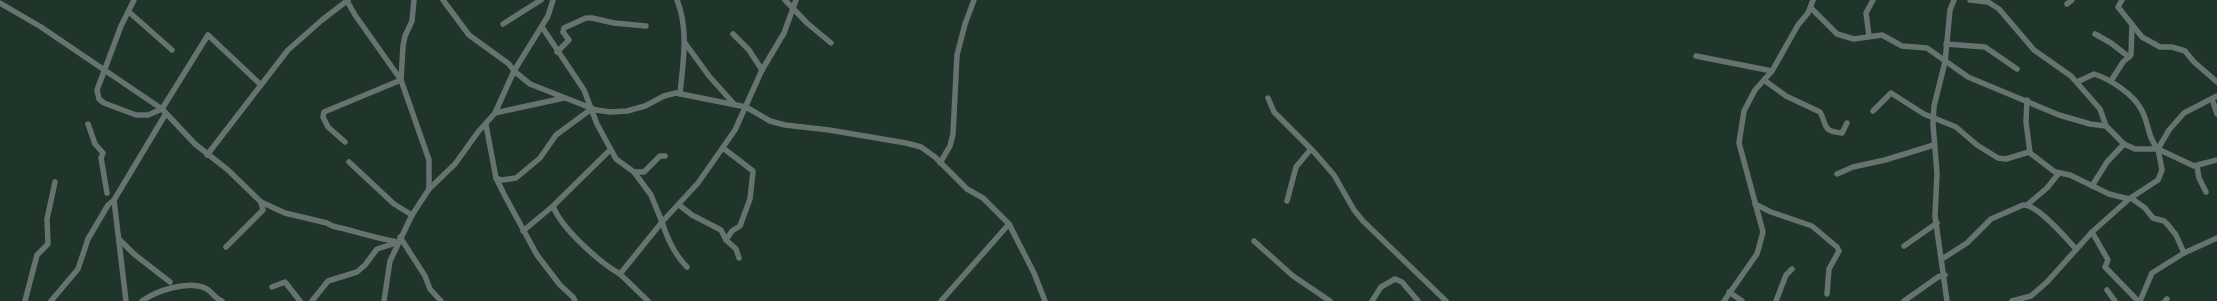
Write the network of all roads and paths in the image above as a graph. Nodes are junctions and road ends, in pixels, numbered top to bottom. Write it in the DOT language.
graph roads {
  1 [pos="134,0"];
  2 [pos="348,0"];
  3 [pos="414,0"];
  4 [pos="541,0"];
  5 [pos="553,0"];
  6 [pos="677,0"];
  7 [pos="785,0"];
  8 [pos="796,0"];
  9 [pos="974,0"];
  10 [pos="1813,0"];
  11 [pos="1873,0"];
  12 [pos="1954,0"];
  13 [pos="1971,0"];
  14 [pos="2072,0"];
  15 [pos="2122,0"];
  16 [pos="445,1"];
  17 [pos="0,3"];
  18 [pos="2067,4"];
  19 [pos="792,7"];
  20 [pos="1811,8"];
  21 [pos="129,12"];
  22 [pos="503,24"];
  23 [pos="646,26"];
  24 [pos="2132,26"];
  25 [pos="542,27"];
  26 [pos="733,34"];
  27 [pos="2095,34"];
  28 [pos="1870,36"];
  29 [pos="685,43"];
  30 [pos="831,43"];
  31 [pos="1946,44"];
  32 [pos="172,50"];
  33 [pos="557,52"];
  34 [pos="1696,56"];
  35 [pos="2129,57"];
  36 [pos="1945,62"];
  37 [pos="2017,69"];
  38 [pos="105,70"];
  39 [pos="762,70"];
  40 [pos="514,71"];
  41 [pos="1772,71"];
  42 [pos="401,80"];
  43 [pos="1764,80"];
  44 [pos="2111,81"];
  45 [pos="2077,82"];
  46 [pos="2217,82"];
  47 [pos="260,84"];
  48 [pos="680,94"];
  49 [pos="564,98"];
  50 [pos="1268,98"];
  51 [pos="2215,98"];
  52 [pos="2027,100"];
  53 [pos="734,104"];
  54 [pos="746,107"];
  55 [pos="590,109"];
  56 [pos="1873,110"];
  57 [pos="164,112"];
  58 [pos="495,113"];
  59 [pos="2217,114"];
  60 [pos="1933,117"];
  61 [pos="1847,123"];
  62 [pos="88,124"];
  63 [pos="486,125"];
  64 [pos="2106,126"];
  65 [pos="345,142"];
  66 [pos="2124,144"];
  67 [pos="1934,145"];
  68 [pos="723,148"];
  69 [pos="1311,149"];
  70 [pos="2158,149"];
  71 [pos="610,150"];
  72 [pos="2029,152"];
  73 [pos="207,155"];
  74 [pos="665,156"];
  75 [pos="2217,160"];
  76 [pos="349,162"];
  77 [pos="940,163"];
  78 [pos="2197,166"];
  79 [pos="634,172"];
  80 [pos="2058,173"];
  81 [pos="1837,174"];
  82 [pos="496,178"];
  83 [pos="55,182"];
  84 [pos="2092,186"];
  85 [pos="429,189"];
  86 [pos="2206,192"];
  87 [pos="107,193"];
  88 [pos="2130,199"];
  89 [pos="114,200"];
  90 [pos="1287,201"];
  91 [pos="261,202"];
  92 [pos="1755,204"];
  93 [pos="679,205"];
  94 [pos="2027,205"];
  95 [pos="553,206"];
  96 [pos="412,215"];
  97 [pos="662,222"];
  98 [pos="1937,223"];
  99 [pos="1009,224"];
  100 [pos="523,231"];
  101 [pos="2092,232"];
  102 [pos="2217,238"];
  103 [pos="119,239"];
  104 [pos="399,240"];
  105 [pos="726,240"];
  106 [pos="1254,242"];
  107 [pos="1904,246"];
  108 [pos="226,247"];
  109 [pos="2075,248"];
  110 [pos="2184,254"];
  111 [pos="739,258"];
  112 [pos="1942,259"];
  113 [pos="687,267"];
  114 [pos="1792,269"];
  115 [pos="620,274"];
  116 [pos="1945,275"];
  117 [pos="170,282"];
  118 [pos="272,287"];
  119 [pos="2107,290"];
  120 [pos="1729,292"];
  121 [pos="1827,294"];
  122 [pos="574,299"];
  123 [pos="25,301"];
  124 [pos="51,301"];
  125 [pos="126,301"];
  126 [pos="142,301"];
  127 [pos="222,301"];
  128 [pos="300,301"];
  129 [pos="312,301"];
  130 [pos="384,301"];
  131 [pos="441,301"];
  132 [pos="578,301"];
  133 [pos="648,301"];
  134 [pos="941,301"];
  135 [pos="1045,301"];
  136 [pos="1330,301"];
  137 [pos="1372,301"];
  138 [pos="1418,301"];
  139 [pos="1446,301"];
  140 [pos="1724,301"];
  141 [pos="1742,301"];
  142 [pos="1776,301"];
  143 [pos="1904,301"];
  144 [pos="1947,301"];
  145 [pos="2012,301"];
  146 [pos="2115,301"];
  147 [pos="2139,301"];
  1 -- 21 [label="street"];
  2 -- 42 [label="street"];
  2 -- 47 [label="street"];
  3 -- 42 [label="street"];
  4 -- 22 [label="street"];
  5 -- 25 [label="street"];
  6 -- 29 [label="street"];
  7 -- 19 [label="street"];
  8 -- 19 [label="street"];
  9 -- 77 [label="street"];
  10 -- 20 [label="street"];
  11 -- 28 [label="street"];
  12 -- 31 [label="street"];
  13 -- 45 [label="street"];
  14 -- 18 [label="street"];
  15 -- 24 [label="street"];
  16 -- 40 [label="street"];
  17 -- 38 [label="street"];
  19 -- 30 [label="street"];
  19 -- 39 [label="street"];
  20 -- 28 [label="street"];
  20 -- 41 [label="street"];
  21 -- 32 [label="street"];
  21 -- 38 [label="street"];
  23 -- 33 [label="street"];
  24 -- 35 [label="street"];
  24 -- 46 [label="street"];
  25 -- 33 [label="street"];
  25 -- 40 [label="street"];
  26 -- 39 [label="street"];
  27 -- 35 [label="street"];
  28 -- 36 [label="street"];
  29 -- 48 [label="street"];
  29 -- 53 [label="street"];
  31 -- 36 [label="street"];
  31 -- 37 [label="street"];
  33 -- 55 [label="street"];
  34 -- 41 [label="street"];
  35 -- 44 [label="street"];
  36 -- 52 [label="street"];
  36 -- 60 [label="street"];
  38 -- 57 [label="street"];
  38 -- 57 [label="street"];
  39 -- 54 [label="street"];
  40 -- 49 [label="street"];
  40 -- 58 [label="street"];
  41 -- 43 [label="street"];
  42 -- 65 [label="street"];
  42 -- 85 [label="street"];
  43 -- 61 [label="street"];
  43 -- 92 [label="street"];
  44 -- 45 [label="street"];
  44 -- 70 [label="street"];
  45 -- 64 [label="street"];
  47 -- 57 [label="street"];
  47 -- 73 [label="street"];
  48 -- 53 [label="street"];
  48 -- 55 [label="street"];
  49 -- 55 [label="street"];
  49 -- 58 [label="street"];
  50 -- 69 [label="street"];
  51 -- 59 [label="street"];
  51 -- 70 [label="street"];
  52 -- 64 [label="street"];
  52 -- 72 [label="street"];
  53 -- 54 [label="street"];
  54 -- 68 [label="street"];
  54 -- 77 [label="street"];
  55 -- 71 [label="street"];
  55 -- 82 [label="street"];
  56 -- 60 [label="street"];
  57 -- 73 [label="street"];
  57 -- 89 [label="street"];
  58 -- 63 [label="street"];
  60 -- 67 [label="street"];
  60 -- 72 [label="street"];
  62 -- 87 [label="street"];
  63 -- 82 [label="street"];
  63 -- 85 [label="street"];
  64 -- 66 [label="street"];
  66 -- 70 [label="street"];
  66 -- 84 [label="street"];
  67 -- 81 [label="street"];
  67 -- 98 [label="street"];
  68 -- 93 [label="street"];
  68 -- 105 [label="street"];
  69 -- 90 [label="street"];
  69 -- 139 [label="street"];
  70 -- 78 [label="street"];
  70 -- 88 [label="street"];
  71 -- 79 [label="street"];
  71 -- 95 [label="street"];
  72 -- 80 [label="street"];
  73 -- 91 [label="street"];
  74 -- 79 [label="street"];
  75 -- 78 [label="street"];
  76 -- 96 [label="street"];
  77 -- 99 [label="street"];
  78 -- 86 [label="street"];
  79 -- 97 [label="street"];
  80 -- 84 [label="street"];
  80 -- 94 [label="street"];
  82 -- 100 [label="street"];
  83 -- 123 [label="street"];
  84 -- 88 [label="street"];
  85 -- 96 [label="street"];
  88 -- 101 [label="street"];
  88 -- 110 [label="street"];
  89 -- 103 [label="street"];
  89 -- 124 [label="street"];
  91 -- 104 [label="street"];
  91 -- 108 [label="street"];
  92 -- 120 [label="street"];
  92 -- 121 [label="street"];
  93 -- 97 [label="street"];
  93 -- 105 [label="street"];
  94 -- 109 [label="street"];
  94 -- 112 [label="street"];
  95 -- 100 [label="street"];
  95 -- 115 [label="street"];
  96 -- 104 [label="street"];
  97 -- 113 [label="street"];
  97 -- 115 [label="street"];
  98 -- 107 [label="street"];
  98 -- 112 [label="street"];
  99 -- 134 [label="street"];
  99 -- 135 [label="street"];
  100 -- 122 [label="street"];
  101 -- 109 [label="street"];
  101 -- 147 [label="street"];
  102 -- 110 [label="street"];
  103 -- 117 [label="street"];
  103 -- 125 [label="street"];
  104 -- 129 [label="street"];
  104 -- 130 [label="street"];
  104 -- 131 [label="street"];
  105 -- 111 [label="street"];
  106 -- 136 [label="street"];
  109 -- 145 [label="street"];
  110 -- 147 [label="street"];
  112 -- 116 [label="street"];
  114 -- 142 [label="street"];
  115 -- 133 [label="street"];
  116 -- 143 [label="street"];
  116 -- 144 [label="street"];
  118 -- 128 [label="street"];
  119 -- 146 [label="street"];
  120 -- 140 [label="street"];
  120 -- 141 [label="street"];
  122 -- 132 [label="street"];
  126 -- 127 [label="street"];
  137 -- 138 [label="street"];
}
